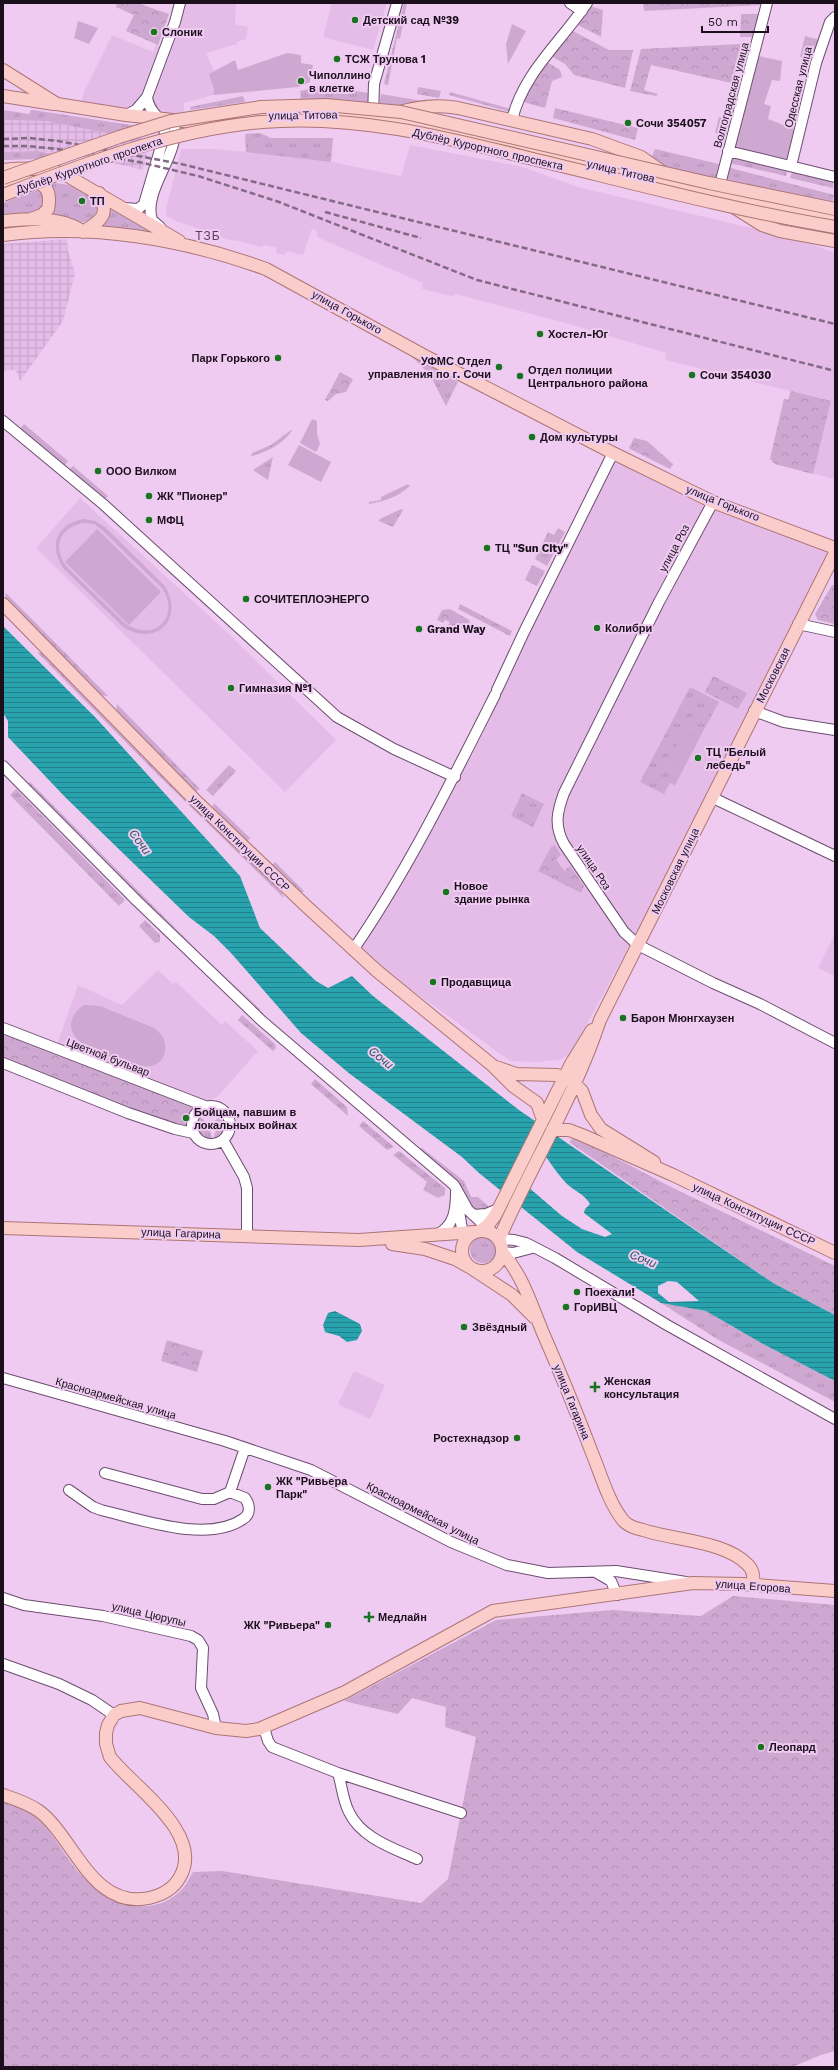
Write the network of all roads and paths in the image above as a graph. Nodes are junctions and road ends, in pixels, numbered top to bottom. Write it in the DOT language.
graph roads {
  1 [pos="180,3"];
  2 [pos="397,3"];
  3 [pos="570,3"];
  4 [pos="767,3"];
  5 [pos="585,7"];
  6 [pos="835,17"];
  7 [pos="3,70"];
  8 [pos="3,96"];
  9 [pos="148,97"];
  10 [pos="57,104"];
  11 [pos="126,115"];
  12 [pos="378,117"];
  13 [pos="159,118"];
  14 [pos="173,120"];
  15 [pos="512,120"];
  16 [pos="192,122"];
  17 [pos="176,135"];
  18 [pos="728,151"];
  19 [pos="791,166"];
  20 [pos="3,170"];
  21 [pos="54,171"];
  22 [pos="664,172"];
  23 [pos="835,177"];
  24 [pos="3,178"];
  25 [pos="19,183"];
  26 [pos="3,188"];
  27 [pos="99,193"];
  28 [pos="716,193"];
  29 [pos="3,196"];
  30 [pos="121,208"];
  31 [pos="835,209"];
  32 [pos="835,217"];
  33 [pos="31,219"];
  34 [pos="3,221"];
  35 [pos="835,227"];
  36 [pos="83,232"];
  37 [pos="3,235"];
  38 [pos="835,241"];
  39 [pos="189,246"];
  40 [pos="3,421"];
  41 [pos="612,453"];
  42 [pos="713,502"];
  43 [pos="835,548"];
  44 [pos="835,553"];
  45 [pos="3,604"];
  46 [pos="798,624"];
  47 [pos="835,632"];
  48 [pos="754,711"];
  49 [pos="835,730"];
  50 [pos="3,766"];
  51 [pos="455,776"];
  52 [pos="711,797"];
  53 [pos="835,856"];
  54 [pos="638,945"];
  55 [pos="353,950"];
  56 [pos="3,1028"];
  57 [pos="835,1043"];
  58 [pos="3,1063"];
  59 [pos="492,1065"];
  60 [pos="569,1080"];
  61 [pos="205,1106"];
  62 [pos="543,1122"];
  63 [pos="552,1130"];
  64 [pos="193,1133"];
  65 [pos="223,1140"];
  66 [pos="673,1176"];
  67 [pos="456,1187"];
  68 [pos="498,1208"];
  69 [pos="473,1215"];
  70 [pos="3,1228"];
  71 [pos="480,1234"];
  72 [pos="247,1236"];
  73 [pos="434,1236"];
  74 [pos="359,1240"];
  75 [pos="532,1248"];
  76 [pos="502,1252"];
  77 [pos="835,1253"];
  78 [pos="471,1268"];
  79 [pos="538,1321"];
  80 [pos="3,1378"];
  81 [pos="835,1419"];
  82 [pos="245,1448"];
  83 [pos="105,1473"];
  84 [pos="69,1490"];
  85 [pos="230,1492"];
  86 [pos="597,1573"];
  87 [pos="693,1583"];
  88 [pos="754,1584"];
  89 [pos="835,1591"];
  90 [pos="611,1595"];
  91 [pos="3,1598"];
  92 [pos="3,1664"];
  93 [pos="114,1715"];
  94 [pos="216,1728"];
  95 [pos="264,1728"];
  96 [pos="338,1773"];
  97 [pos="3,1795"];
  98 [pos="461,1813"];
  99 [pos="417,1859"];
  1 -- 9 [label="street"];
  2 -- 12 [label="street"];
  3 -- 5 [label="street"];
  4 -- 18 [label="street, Волгоградская улица"];
  5 -- 15 [label="street"];
  6 -- 19 [label="street, Одесская улица"];
  7 -- 10 [label="main road"];
  8 -- 10 [label="main road, улица Титова"];
  9 -- 11 [label="street"];
  9 -- 13 [label="street"];
  10 -- 11 [label="main road, улица Титова"];
  11 -- 13 [label="main road, улица Титова"];
  12 -- 15 [label="main road"];
  12 -- 16 [label="main road, улица Титова"];
  12 -- 28 [label="main road, улица Титова"];
  13 -- 14 [label="main road, улица Титова"];
  13 -- 30 [label="street"];
  14 -- 16 [label="main road, улица Титова"];
  14 -- 17 [label="street"];
  15 -- 22 [label="main road"];
  16 -- 17 [label="street"];
  17 -- 39 [label="street"];
  18 -- 19 [label="street"];
  18 -- 28 [label="street, Волгоградская улица"];
  19 -- 23 [label="street"];
  20 -- 21 [label="main road, улица Горького"];
  21 -- 25 [label="main road"];
  21 -- 27 [label="main road, улица Горького"];
  22 -- 24 [label="main road, Дублёр Курортного проспекта, bridge"];
  22 -- 31 [label="main road, Дублёр Курортного проспекта, bridge"];
  25 -- 26 [label="main road"];
  25 -- 33 [label="main road"];
  27 -- 30 [label="main road, улица Горького"];
  27 -- 36 [label="main road"];
  28 -- 32 [label="main road, улица Титова"];
  28 -- 38 [label="main road"];
  29 -- 35 [label="main road, Дублёр Курортного проспекта, bridge"];
  30 -- 39 [label="main road, улица Горького"];
  33 -- 34 [label="main road"];
  33 -- 36 [label="main road"];
  36 -- 37 [label="main road, улица Горького"];
  36 -- 39 [label="main road, улица Горького"];
  39 -- 41 [label="main road, улица Горького"];
  40 -- 51 [label="street"];
  41 -- 42 [label="main road, улица Горького"];
  41 -- 51 [label="street"];
  42 -- 43 [label="main road, улица Горького"];
  42 -- 54 [label="street, улица Роз"];
  44 -- 46 [label="main road, Московская"];
  45 -- 55 [label="main road, улица Конституции СССР"];
  46 -- 47 [label="street"];
  46 -- 48 [label="main road, Московская"];
  48 -- 49 [label="street"];
  48 -- 52 [label="main road, Московская"];
  50 -- 67 [label="street"];
  51 -- 55 [label="street"];
  52 -- 53 [label="street"];
  52 -- 54 [label="main road, Московская улица"];
  54 -- 57 [label="street, улица Роз"];
  54 -- 60 [label="main road, Московская улица"];
  55 -- 59 [label="main road, улица Конституции СССР"];
  56 -- 61 [label="street, Цветной бульвар"];
  58 -- 64 [label="street"];
  59 -- 60 [label="main road"];
  59 -- 62 [label="main road"];
  60 -- 62 [label="main road"];
  60 -- 63 [label="main road"];
  60 -- 66 [label="main road"];
  61 -- 64 [label="street"];
  61 -- 65 [label="street"];
  62 -- 68 [label="main road"];
  63 -- 66 [label="main road"];
  63 -- 71 [label="main road"];
  64 -- 65 [label="street"];
  65 -- 72 [label="street"];
  66 -- 77 [label="main road, улица Конституции СССР"];
  67 -- 69 [label="street"];
  67 -- 71 [label="street"];
  67 -- 73 [label="street"];
  68 -- 69 [label="street"];
  68 -- 71 [label="main road"];
  69 -- 71 [label="street"];
  70 -- 72 [label="main road, улица Гагарина"];
  71 -- 73 [label="main road"];
  71 -- 75 [label="street"];
  71 -- 76 [label="main road"];
  71 -- 78 [label="main road"];
  72 -- 74 [label="main road, улица Гагарина"];
  73 -- 74 [label="main road"];
  74 -- 78 [label="main road"];
  75 -- 76 [label="street"];
  75 -- 81 [label="street"];
  76 -- 78 [label="main road"];
  76 -- 79 [label="main road, улица Гагарина"];
  78 -- 79 [label="main road"];
  79 -- 88 [label="main road, улица Гагарина"];
  80 -- 82 [label="street, Красноармейская улица"];
  82 -- 85 [label="street"];
  82 -- 86 [label="street, Красноармейская улица"];
  83 -- 85 [label="street"];
  84 -- 85 [label="street"];
  86 -- 87 [label="street, Красноармейская улица"];
  86 -- 90 [label="street"];
  87 -- 88 [label="main road, улица Егорова"];
  87 -- 90 [label="main road, улица Егорова"];
  88 -- 89 [label="main road, улица Егорова"];
  90 -- 95 [label="main road, улица Егорова"];
  91 -- 94 [label="street, улица Цюрупы"];
  92 -- 93 [label="street"];
  93 -- 94 [label="main road, улица Егорова"];
  93 -- 97 [label="main road"];
  94 -- 95 [label="main road, улица Егорова"];
  95 -- 96 [label="street"];
  96 -- 98 [label="street"];
  96 -- 99 [label="street"];
}
